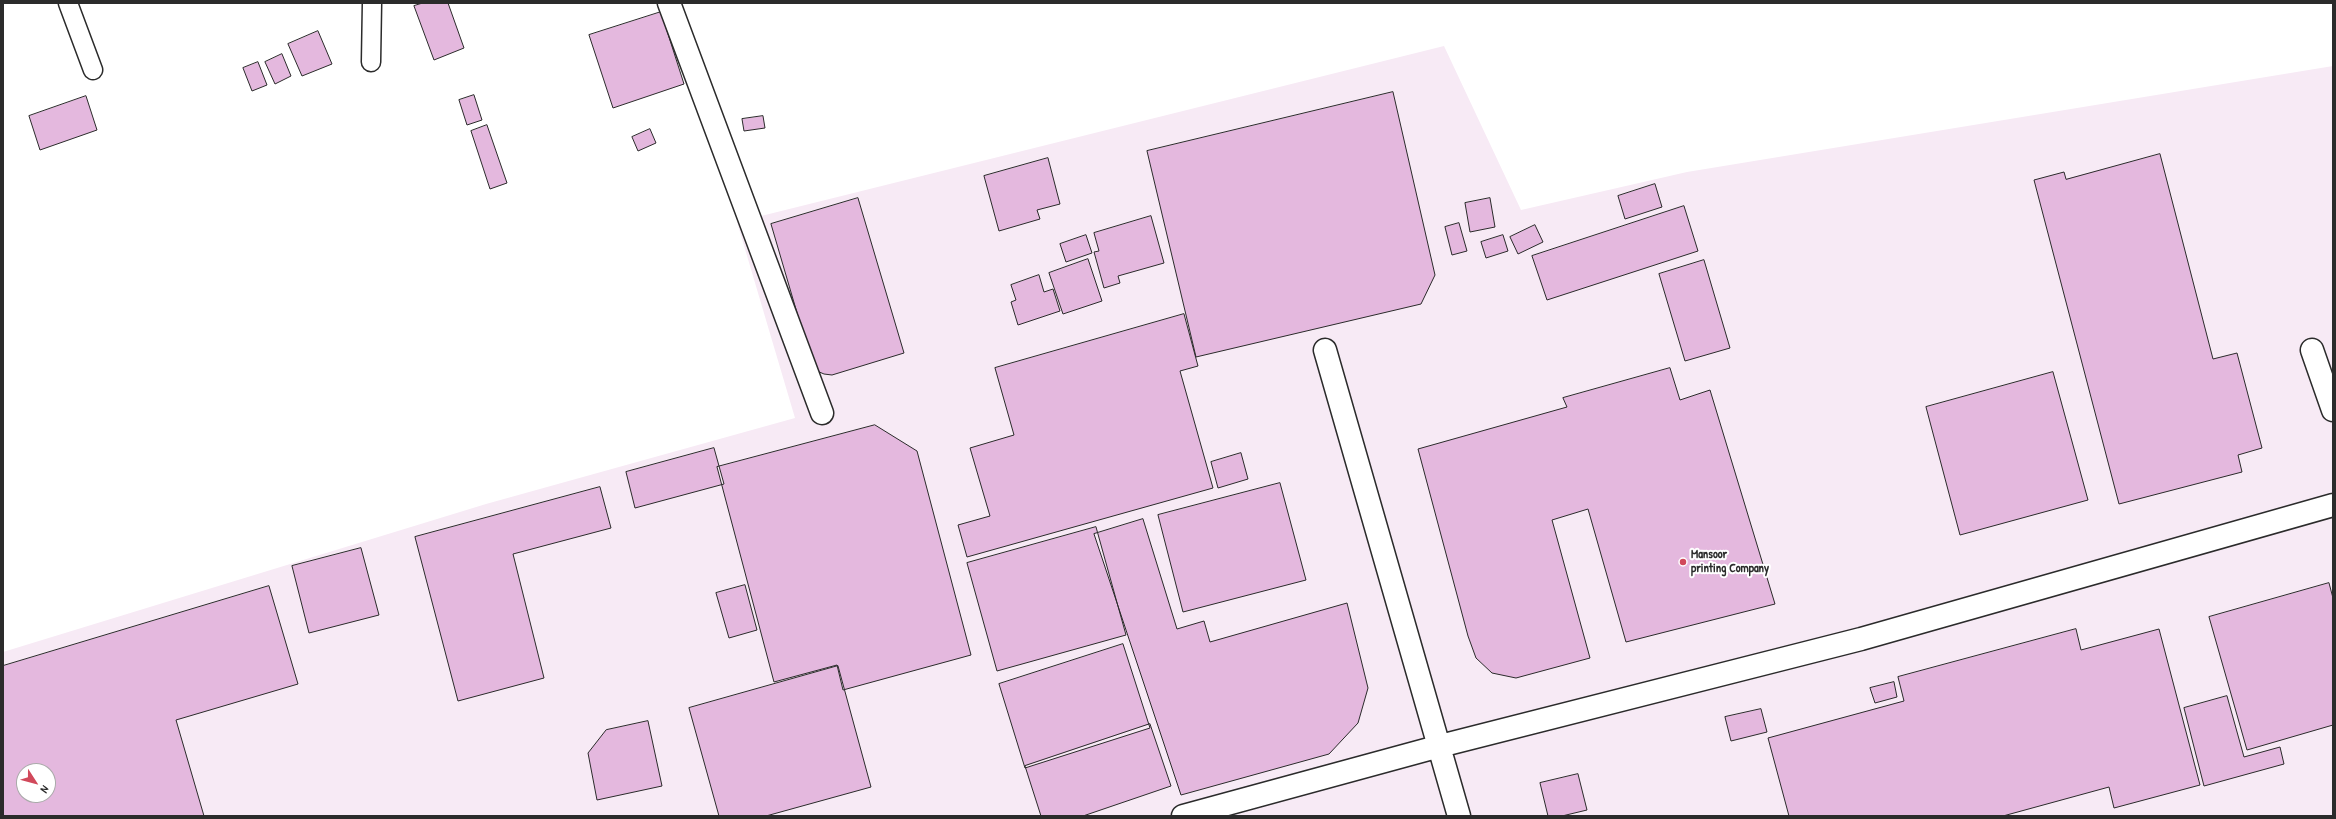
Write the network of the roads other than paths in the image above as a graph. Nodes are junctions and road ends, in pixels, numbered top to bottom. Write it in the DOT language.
graph roads {
  1 [pos="68,3"];
  2 [pos="372,3"];
  3 [pos="669,3"];
  4 [pos="370,62"];
  5 [pos="92,70"];
  6 [pos="1325,350"];
  7 [pos="2312,350"];
  8 [pos="2333,410"];
  9 [pos="822,414"];
  10 [pos="2333,505"];
  11 [pos="1440,746"];
  12 [pos="1183,816"];
  13 [pos="1459,816"];
  1 -- 5 [label="lane"];
  2 -- 4 [label="lane"];
  3 -- 9 [label="street"];
  6 -- 11 [label="street"];
  7 -- 8 [label="street"];
  10 -- 11 [label="street"];
  11 -- 12 [label="street"];
  11 -- 13 [label="street"];
}
